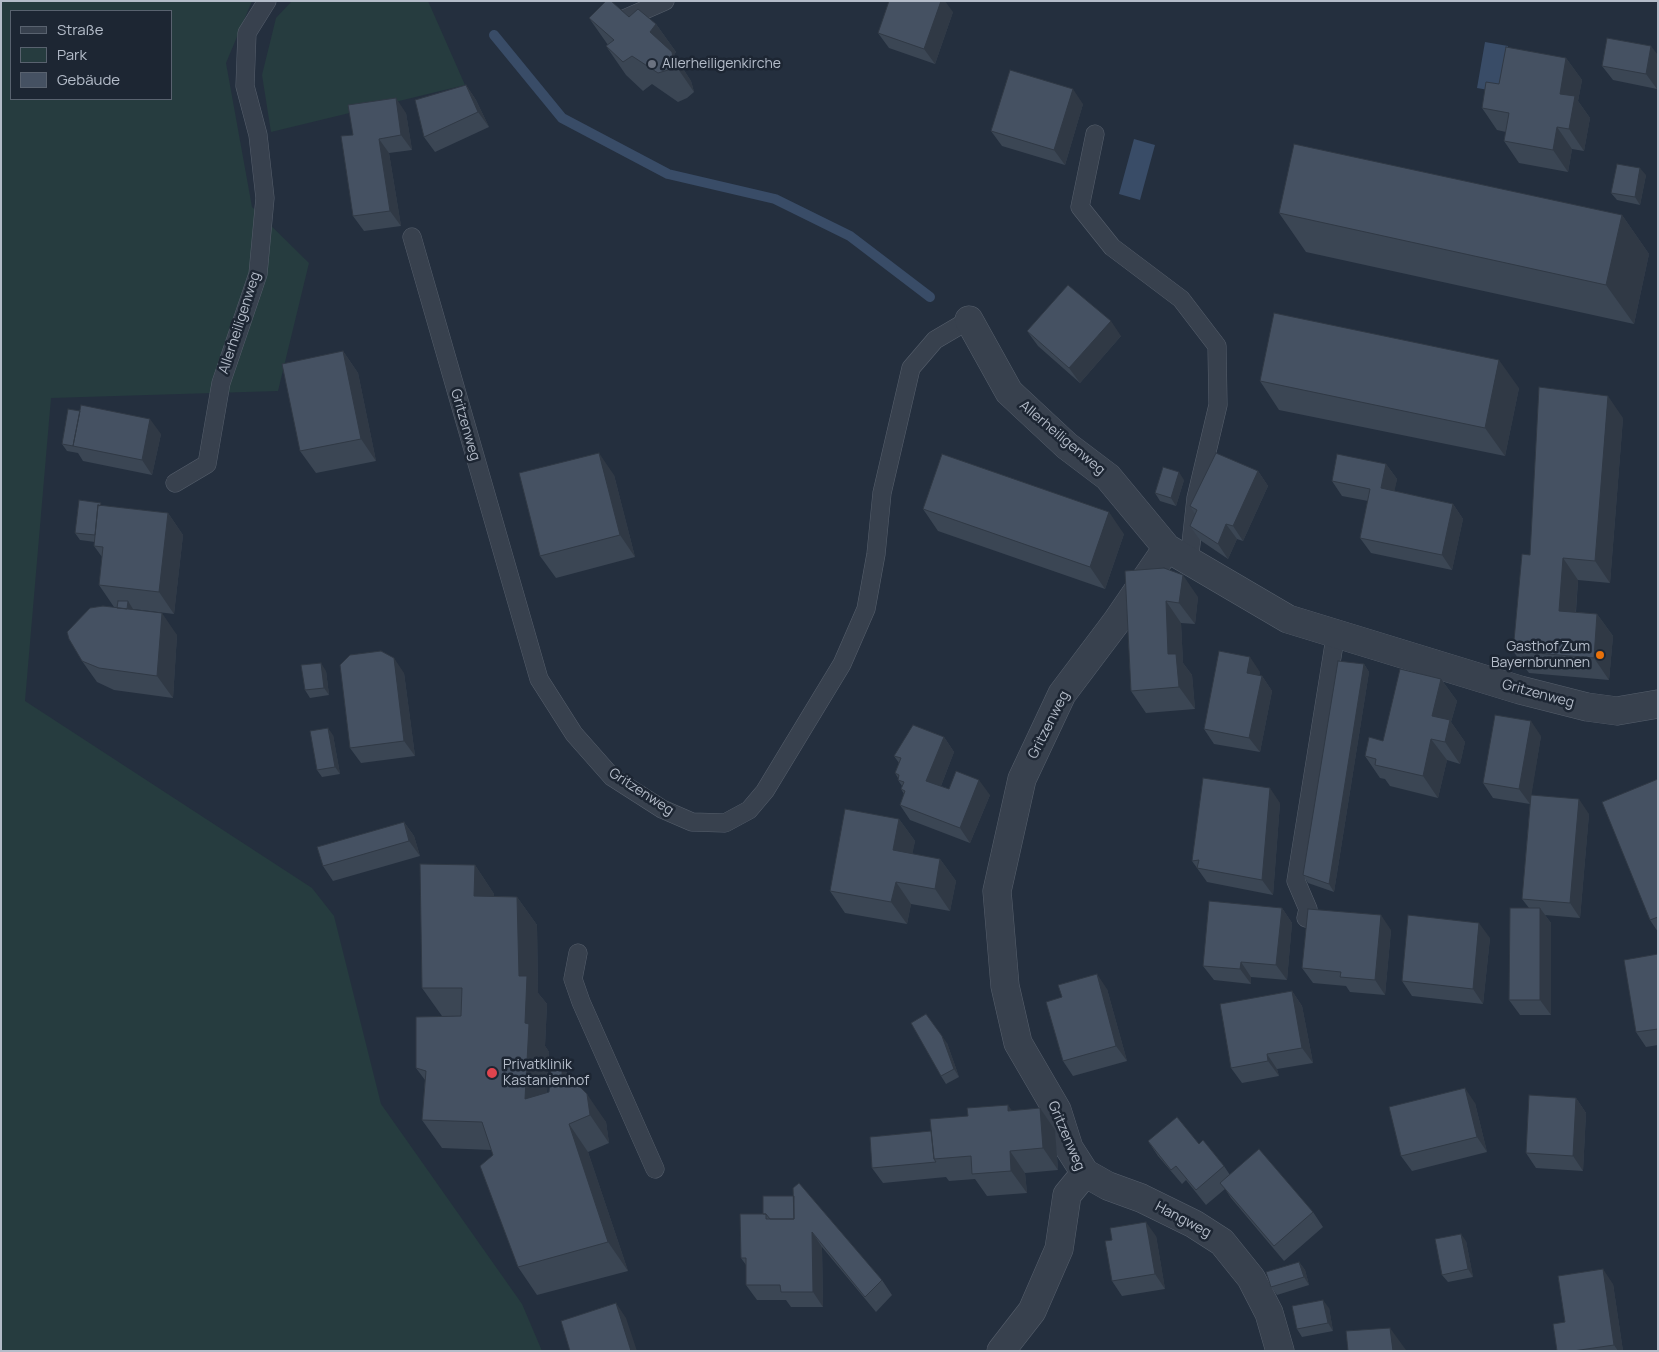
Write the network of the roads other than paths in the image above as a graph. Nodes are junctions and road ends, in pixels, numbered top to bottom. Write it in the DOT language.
graph roads {
  1 [pos="267,1"];
  2 [pos="665,1"];
  3 [pos="599,31"];
  4 [pos="1095,134"];
  5 [pos="412,237"];
  6 [pos="969,320"];
  7 [pos="175,483"];
  8 [pos="1167,548"];
  9 [pos="1189,562"];
  10 [pos="1336,632"];
  11 [pos="1658,704"];
  12 [pos="1306,918"];
  13 [pos="578,953"];
  14 [pos="655,1169"];
  15 [pos="1085,1173"];
  16 [pos="1001,1351"];
  17 [pos="1280,1351"];
  1 -- 7 [label="lane, Allerheiligenweg"];
  2 -- 3 [label="lane"];
  4 -- 9 [label="lane"];
  5 -- 6 [label="lane, Gritzenweg"];
  6 -- 8 [label="street, Allerheiligenweg"];
  8 -- 9 [label="street, Gritzenweg"];
  8 -- 15 [label="street, Gritzenweg"];
  9 -- 10 [label="street, Gritzenweg"];
  10 -- 11 [label="street, Gritzenweg"];
  10 -- 12 [label="lane"];
  13 -- 14 [label="lane"];
  15 -- 16 [label="street, Gritzenweg"];
  15 -- 17 [label="street, Hangweg"];
}
